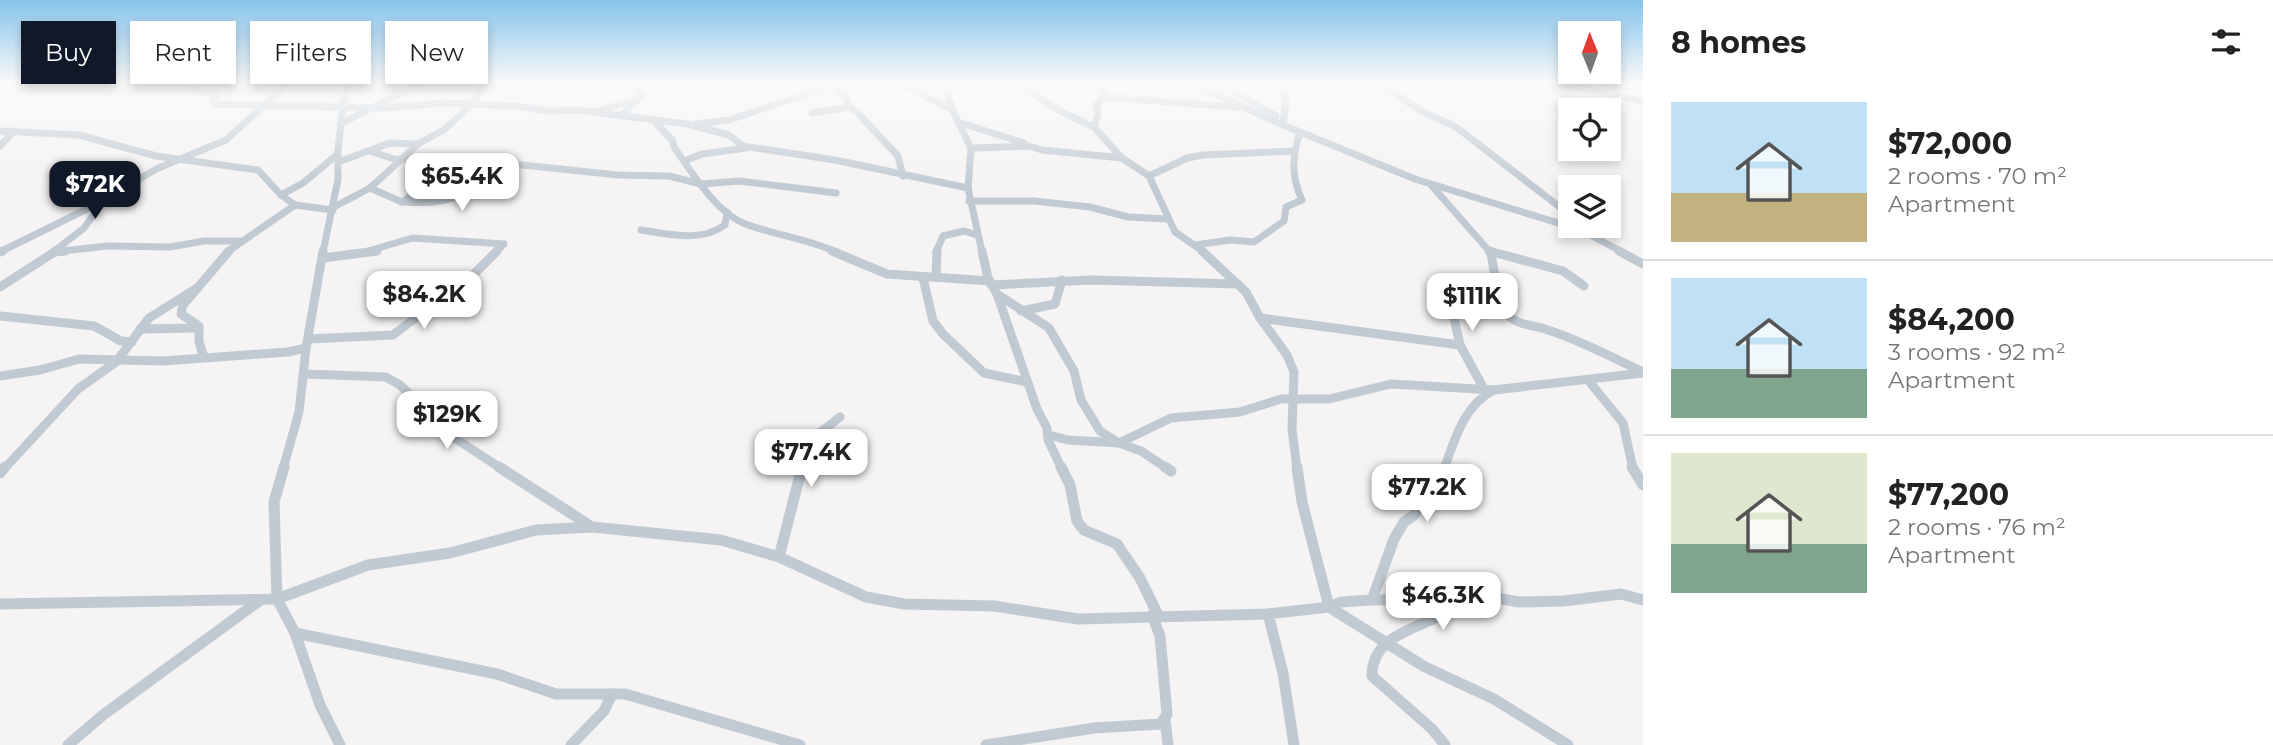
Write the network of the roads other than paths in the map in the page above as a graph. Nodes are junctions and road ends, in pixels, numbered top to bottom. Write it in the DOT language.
graph roads {
  1 [pos="250,118"];
  2 [pos="341,118"];
  3 [pos="354,118"];
  4 [pos="457,118"];
  5 [pos="635,118"];
  6 [pos="741,118"];
  7 [pos="862,118"];
  8 [pos="956,118"];
  9 [pos="1074,118"];
  10 [pos="1097,118"];
  11 [pos="1271,118"];
  12 [pos="1276,118"];
  13 [pos="1284,118"];
  14 [pos="1436,118"];
  15 [pos="653,120"];
  16 [pos="958,122"];
  17 [pos="1283,122"];
  18 [pos="340,124"];
  19 [pos="687,124"];
  20 [pos="1094,127"];
  21 [pos="0,131"];
  22 [pos="14,131"];
  23 [pos="1300,132"];
  24 [pos="418,144"];
  25 [pos="0,146"];
  26 [pos="1029,146"];
  27 [pos="751,148"];
  28 [pos="971,148"];
  29 [pos="370,151"];
  30 [pos="1293,151"];
  31 [pos="338,158"];
  32 [pos="1122,158"];
  33 [pos="404,159"];
  34 [pos="178,160"];
  35 [pos="684,161"];
  36 [pos="499,163"];
  37 [pos="902,176"];
  38 [pos="1149,176"];
  39 [pos="430,181"];
  40 [pos="701,184"];
  41 [pos="1431,185"];
  42 [pos="370,188"];
  43 [pos="968,188"];
  44 [pos="836,193"];
  45 [pos="281,195"];
  46 [pos="104,201"];
  47 [pos="970,201"];
  48 [pos="402,202"];
  49 [pos="295,205"];
  50 [pos="1558,206"];
  51 [pos="333,208"];
  52 [pos="727,212"];
  53 [pos="1167,219"];
  54 [pos="1558,222"];
  55 [pos="642,230"];
  56 [pos="976,235"];
  57 [pos="1598,238"];
  58 [pos="240,241"];
  59 [pos="1195,245"];
  60 [pos="1489,251"];
  61 [pos="0,252"];
  62 [pos="54,252"];
  63 [pos="324,258"];
  64 [pos="1643,264"];
  65 [pos="936,277"];
  66 [pos="923,278"];
  67 [pos="1062,280"];
  68 [pos="990,283"];
  69 [pos="1238,284"];
  70 [pos="1584,286"];
  71 [pos="0,287"];
  72 [pos="197,288"];
  73 [pos="1496,289"];
  74 [pos="997,294"];
  75 [pos="1021,311"];
  76 [pos="0,316"];
  77 [pos="1260,318"];
  78 [pos="140,328"];
  79 [pos="199,328"];
  80 [pos="132,342"];
  81 [pos="307,343"];
  82 [pos="1460,345"];
  83 [pos="204,357"];
  84 [pos="116,362"];
  85 [pos="1643,373"];
  86 [pos="305,374"];
  87 [pos="0,376"];
  88 [pos="1588,380"];
  89 [pos="1027,382"];
  90 [pos="1489,390"];
  91 [pos="1293,400"];
  92 [pos="839,417"];
  93 [pos="1049,435"];
  94 [pos="1119,443"];
  95 [pos="1171,471"];
  96 [pos="0,473"];
  97 [pos="1643,485"];
  98 [pos="592,527"];
  99 [pos="779,557"];
  100 [pos="1461,598"];
  101 [pos="277,599"];
  102 [pos="259,600"];
  103 [pos="1372,600"];
  104 [pos="1643,600"];
  105 [pos="0,604"];
  106 [pos="1329,607"];
  107 [pos="1268,614"];
  108 [pos="1155,615"];
  109 [pos="295,634"];
  110 [pos="1390,644"];
  111 [pos="612,694"];
  112 [pos="1165,720"];
  113 [pos="68,745"];
  114 [pos="340,745"];
  115 [pos="570,745"];
  116 [pos="800,745"];
  117 [pos="986,745"];
  118 [pos="1168,745"];
  119 [pos="1294,745"];
  120 [pos="1445,745"];
  121 [pos="1568,745"];
  1 -- 34 [label="street"];
  2 -- 18 [label="street"];
  3 -- 18 [label="street"];
  4 -- 24 [label="street"];
  5 -- 15 [label="street"];
  6 -- 19 [label="street"];
  7 -- 37 [label="street"];
  8 -- 16 [label="street"];
  9 -- 20 [label="street"];
  10 -- 20 [label="street"];
  11 -- 17 [label="street"];
  12 -- 17 [label="street"];
  13 -- 17 [label="street"];
  14 -- 50 [label="street"];
  15 -- 19 [label="street"];
  15 -- 35 [label="street"];
  16 -- 26 [label="street"];
  16 -- 28 [label="street"];
  17 -- 23 [label="street"];
  18 -- 31 [label="street"];
  19 -- 27 [label="street"];
  20 -- 32 [label="street"];
  21 -- 22 [label="street"];
  22 -- 25 [label="street"];
  22 -- 34 [label="street"];
  23 -- 30 [label="street"];
  23 -- 41 [label="street"];
  24 -- 29 [label="street"];
  24 -- 33 [label="street"];
  26 -- 28 [label="street"];
  26 -- 32 [label="street"];
  27 -- 35 [label="street"];
  27 -- 37 [label="street"];
  28 -- 43 [label="street"];
  29 -- 31 [label="street"];
  29 -- 33 [label="street"];
  30 -- 38 [label="street"];
  30 -- 59 [label="street"];
  31 -- 45 [label="street"];
  31 -- 51 [label="street"];
  32 -- 38 [label="street"];
  33 -- 36 [label="street"];
  33 -- 42 [label="street"];
  34 -- 45 [label="street"];
  34 -- 46 [label="street"];
  35 -- 40 [label="street"];
  36 -- 40 [label="street"];
  36 -- 48 [label="street"];
  37 -- 43 [label="street"];
  38 -- 53 [label="street"];
  39 -- 48 [label="street"];
  40 -- 44 [label="street"];
  40 -- 52 [label="street"];
  41 -- 54 [label="street"];
  41 -- 60 [label="street"];
  42 -- 48 [label="street"];
  42 -- 51 [label="street"];
  43 -- 47 [label="street"];
  45 -- 49 [label="street"];
  46 -- 61 [label="street"];
  46 -- 62 [label="street"];
  47 -- 53 [label="street"];
  47 -- 56 [label="street"];
  49 -- 51 [label="street"];
  49 -- 58 [label="street"];
  51 -- 63 [label="street"];
  52 -- 55 [label="street"];
  52 -- 66 [label="street"];
  53 -- 59 [label="street"];
  56 -- 65 [label="street"];
  56 -- 68 [label="street"];
  57 -- 64 [label="street"];
  58 -- 62 [label="street"];
  58 -- 72 [label="street"];
  59 -- 69 [label="street"];
  60 -- 70 [label="street"];
  60 -- 73 [label="street"];
  62 -- 71 [label="street"];
  63 -- 81 [label="street"];
  63 -- 81 [label="street"];
  65 -- 66 [label="street"];
  65 -- 68 [label="street"];
  66 -- 89 [label="street"];
  67 -- 68 [label="street"];
  67 -- 69 [label="street"];
  67 -- 75 [label="street"];
  68 -- 74 [label="street"];
  69 -- 77 [label="street"];
  72 -- 78 [label="street"];
  72 -- 79 [label="street"];
  73 -- 82 [label="street"];
  73 -- 85 [label="street"];
  74 -- 75 [label="street"];
  74 -- 89 [label="street"];
  75 -- 94 [label="street"];
  76 -- 80 [label="street"];
  77 -- 82 [label="street"];
  77 -- 91 [label="street"];
  78 -- 79 [label="street"];
  78 -- 80 [label="street"];
  79 -- 83 [label="street"];
  80 -- 84 [label="street"];
  81 -- 83 [label="street"];
  81 -- 86 [label="street"];
  82 -- 90 [label="street"];
  83 -- 84 [label="street"];
  84 -- 87 [label="street"];
  84 -- 96 [label="street"];
  85 -- 88 [label="street"];
  86 -- 98 [label="street"];
  86 -- 101 [label="street"];
  88 -- 90 [label="street"];
  88 -- 97 [label="street"];
  89 -- 93 [label="street"];
  90 -- 91 [label="street"];
  90 -- 103 [label="street"];
  91 -- 94 [label="street"];
  91 -- 106 [label="street"];
  92 -- 99 [label="street"];
  93 -- 94 [label="street"];
  93 -- 108 [label="street"];
  94 -- 95 [label="street"];
  98 -- 99 [label="street"];
  98 -- 101 [label="street"];
  99 -- 108 [label="street"];
  100 -- 103 [label="street"];
  100 -- 104 [label="street"];
  100 -- 110 [label="street"];
  101 -- 102 [label="street"];
  101 -- 109 [label="street"];
  102 -- 105 [label="street"];
  102 -- 113 [label="street"];
  103 -- 106 [label="street"];
  106 -- 107 [label="street"];
  106 -- 110 [label="street"];
  107 -- 108 [label="street"];
  107 -- 119 [label="street"];
  108 -- 112 [label="street"];
  109 -- 111 [label="street"];
  109 -- 114 [label="street"];
  110 -- 120 [label="street"];
  110 -- 121 [label="street"];
  111 -- 115 [label="street"];
  111 -- 116 [label="street"];
  112 -- 117 [label="street"];
  112 -- 118 [label="street"];
}
